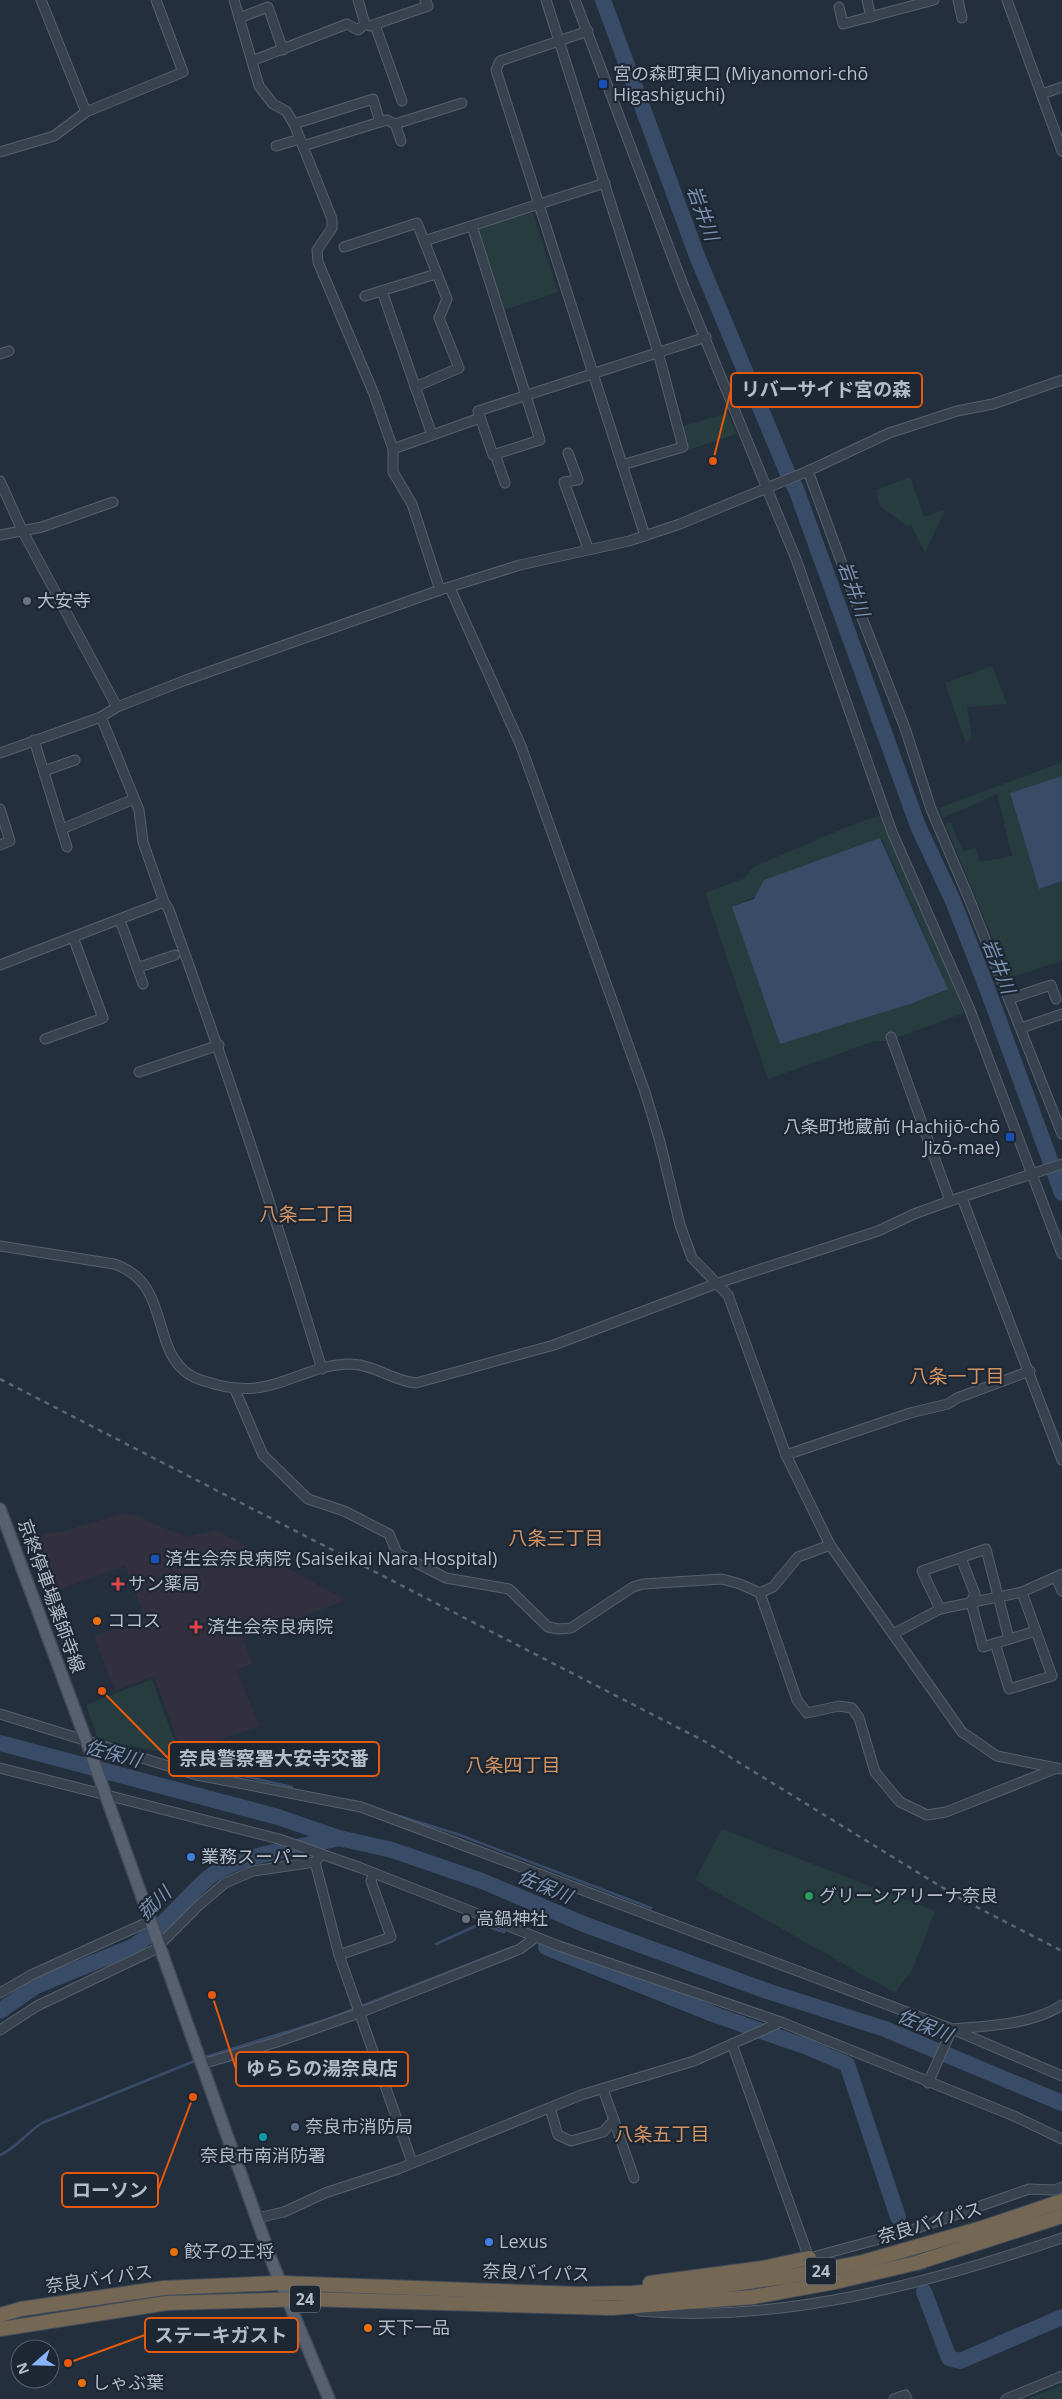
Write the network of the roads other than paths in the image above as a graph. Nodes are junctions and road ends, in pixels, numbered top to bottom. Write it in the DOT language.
graph roads {
  1 [pos="41,0"];
  2 [pos="156,0"];
  3 [pos="234,0"];
  4 [pos="358,0"];
  5 [pos="425,0"];
  6 [pos="546,0"];
  7 [pos="575,0"];
  8 [pos="867,0"];
  9 [pos="934,0"];
  10 [pos="958,0"];
  11 [pos="1007,0"];
  12 [pos="917,2"];
  13 [pos="898,4"];
  14 [pos="839,7"];
  15 [pos="871,17"];
  16 [pos="239,18"];
  17 [pos="962,18"];
  18 [pos="370,24"];
  19 [pos="588,32"];
  20 [pos="559,42"];
  21 [pos="283,50"];
  22 [pos="252,61"];
  23 [pos="1062,87"];
  24 [pos="1042,94"];
  25 [pos="402,101"];
  26 [pos="462,103"];
  27 [pos="86,112"];
  28 [pos="380,122"];
  29 [pos="294,124"];
  30 [pos="395,124"];
  31 [pos="401,141"];
  32 [pos="301,143"];
  33 [pos="276,146"];
  34 [pos="1062,151"];
  35 [pos="0,152"];
  36 [pos="605,183"];
  37 [pos="539,204"];
  38 [pos="472,226"];
  39 [pos="424,241"];
  40 [pos="344,247"];
  41 [pos="436,274"];
  42 [pos="382,291"];
  43 [pos="365,296"];
  44 [pos="706,337"];
  45 [pos="658,352"];
  46 [pos="593,373"];
  47 [pos="1062,380"];
  48 [pos="415,387"];
  49 [pos="526,395"];
  50 [pos="480,418"];
  51 [pos="432,435"];
  52 [pos="393,449"];
  53 [pos="568,453"];
  54 [pos="495,454"];
  55 [pos="622,465"];
  56 [pos="806,472"];
  57 [pos="0,481"];
  58 [pos="505,483"];
  59 [pos="771,487"];
  60 [pos="113,502"];
  61 [pos="22,530"];
  62 [pos="0,535"];
  63 [pos="645,536"];
  64 [pos="588,548"];
  65 [pos="450,588"];
  66 [pos="440,590"];
  67 [pos="118,707"];
  68 [pos="101,717"];
  69 [pos="34,740"];
  70 [pos="0,753"];
  71 [pos="75,760"];
  72 [pos="44,771"];
  73 [pos="134,799"];
  74 [pos="0,809"];
  75 [pos="62,829"];
  76 [pos="0,845"];
  77 [pos="67,847"];
  78 [pos="164,902"];
  79 [pos="120,920"];
  80 [pos="73,937"];
  81 [pos="175,955"];
  82 [pos="0,965"];
  83 [pos="137,968"];
  84 [pos="143,984"];
  85 [pos="1009,999"];
  86 [pos="1056,999"];
  87 [pos="1062,1014"];
  88 [pos="1021,1028"];
  89 [pos="891,1037"];
  90 [pos="46,1039"];
  91 [pos="218,1045"];
  92 [pos="139,1072"];
  93 [pos="1062,1134"];
  94 [pos="1062,1164"];
  95 [pos="1036,1173"];
  96 [pos="962,1198"];
  97 [pos="950,1201"];
  98 [pos="0,1246"];
  99 [pos="1062,1254"];
  100 [pos="718,1283"];
  101 [pos="322,1369"];
  102 [pos="1030,1371"];
  103 [pos="235,1390"];
  104 [pos="786,1455"];
  105 [pos="1062,1460"];
  106 [pos="0,1509"];
  107 [pos="830,1545"];
  108 [pos="961,1558"];
  109 [pos="1059,1576"];
  110 [pos="1062,1591"];
  111 [pos="1022,1592"];
  112 [pos="760,1593"];
  113 [pos="999,1596"];
  114 [pos="971,1602"];
  115 [pos="940,1609"];
  116 [pos="1036,1631"];
  117 [pos="893,1634"];
  118 [pos="1009,1639"];
  119 [pos="995,1643"];
  120 [pos="0,1714"];
  121 [pos="87,1743"];
  122 [pos="0,1768"];
  123 [pos="1059,1768"];
  124 [pos="103,1792"];
  125 [pos="318,1859"];
  126 [pos="374,1873"];
  127 [pos="150,1922"];
  128 [pos="536,1937"];
  129 [pos="158,1942"];
  130 [pos="339,1955"];
  131 [pos="0,1994"];
  132 [pos="1062,2005"];
  133 [pos="359,2013"];
  134 [pos="781,2022"];
  135 [pos="0,2030"];
  136 [pos="952,2030"];
  137 [pos="732,2044"];
  138 [pos="202,2064"];
  139 [pos="1062,2076"];
  140 [pos="928,2083"];
  141 [pos="602,2088"];
  142 [pos="550,2108"];
  143 [pos="614,2120"];
  144 [pos="1062,2139"];
  145 [pos="412,2162"];
  146 [pos="634,2178"];
  147 [pos="1062,2188"];
  148 [pos="1060,2209"];
  149 [pos="257,2218"];
  150 [pos="909,2231"];
  151 [pos="1062,2238"];
  152 [pos="912,2241"];
  153 [pos="809,2258"];
  154 [pos="280,2283"];
  155 [pos="578,2294"];
  156 [pos="287,2299"];
  157 [pos="611,2308"];
  158 [pos="0,2314"];
  159 [pos="0,2329"];
  160 [pos="1062,2376"];
  161 [pos="329,2399"];
  162 [pos="894,2399"];
  163 [pos="907,2399"];
  164 [pos="1006,2399"];
  1 -- 27 [label="street"];
  2 -- 27 [label="street"];
  3 -- 16 [label="street"];
  4 -- 18 [label="street"];
  5 -- 18 [label="street"];
  6 -- 20 [label="street"];
  7 -- 19 [label="street"];
  8 -- 15 [label="street"];
  9 -- 12 [label="street"];
  10 -- 17 [label="street"];
  11 -- 24 [label="street"];
  12 -- 13 [label="street"];
  13 -- 15 [label="street"];
  14 -- 15 [label="street"];
  16 -- 21 [label="street"];
  16 -- 22 [label="street"];
  18 -- 21 [label="street"];
  18 -- 25 [label="street"];
  19 -- 20 [label="street"];
  19 -- 44 [label="street"];
  20 -- 36 [label="street"];
  20 -- 37 [label="street"];
  21 -- 22 [label="street"];
  22 -- 29 [label="street"];
  23 -- 24 [label="street"];
  24 -- 34 [label="street"];
  26 -- 30 [label="street"];
  27 -- 35 [label="street"];
  28 -- 29 [label="street"];
  28 -- 30 [label="street"];
  28 -- 32 [label="street"];
  29 -- 32 [label="street"];
  30 -- 31 [label="street"];
  32 -- 33 [label="street"];
  32 -- 52 [label="street"];
  36 -- 37 [label="street"];
  36 -- 45 [label="street"];
  37 -- 38 [label="street"];
  37 -- 46 [label="street"];
  38 -- 39 [label="street"];
  38 -- 49 [label="street"];
  39 -- 40 [label="street"];
  39 -- 41 [label="street"];
  41 -- 42 [label="street"];
  41 -- 48 [label="street"];
  42 -- 43 [label="street"];
  42 -- 48 [label="street"];
  44 -- 45 [label="street"];
  44 -- 59 [label="street"];
  45 -- 46 [label="street"];
  45 -- 55 [label="street"];
  46 -- 49 [label="street"];
  46 -- 55 [label="street"];
  47 -- 56 [label="street"];
  48 -- 51 [label="street"];
  49 -- 50 [label="street"];
  49 -- 54 [label="street"];
  50 -- 51 [label="street"];
  50 -- 54 [label="street"];
  51 -- 52 [label="street"];
  52 -- 66 [label="street"];
  53 -- 64 [label="street"];
  54 -- 58 [label="street"];
  55 -- 63 [label="street"];
  56 -- 59 [label="street"];
  56 -- 85 [label="street"];
  57 -- 61 [label="street"];
  59 -- 63 [label="street"];
  59 -- 95 [label="street"];
  60 -- 61 [label="street"];
  61 -- 62 [label="street"];
  61 -- 67 [label="street"];
  63 -- 64 [label="street"];
  64 -- 65 [label="street"];
  65 -- 66 [label="street"];
  65 -- 100 [label="street"];
  66 -- 67 [label="street"];
  67 -- 68 [label="street"];
  68 -- 69 [label="street"];
  68 -- 73 [label="street"];
  69 -- 70 [label="street"];
  69 -- 72 [label="street"];
  71 -- 72 [label="street"];
  72 -- 75 [label="street"];
  73 -- 75 [label="street"];
  73 -- 78 [label="street"];
  74 -- 76 [label="street"];
  75 -- 77 [label="street"];
  78 -- 79 [label="street"];
  78 -- 91 [label="street"];
  79 -- 80 [label="street"];
  79 -- 83 [label="street"];
  80 -- 82 [label="street"];
  80 -- 90 [label="street"];
  81 -- 83 [label="street"];
  83 -- 84 [label="street"];
  85 -- 86 [label="street"];
  85 -- 88 [label="street"];
  87 -- 88 [label="street"];
  88 -- 93 [label="street"];
  89 -- 97 [label="street"];
  91 -- 92 [label="street"];
  91 -- 101 [label="street"];
  94 -- 95 [label="street"];
  95 -- 96 [label="street"];
  95 -- 99 [label="street"];
  96 -- 97 [label="street"];
  96 -- 102 [label="street"];
  97 -- 100 [label="street"];
  98 -- 103 [label="street"];
  100 -- 101 [label="street"];
  100 -- 104 [label="street"];
  101 -- 103 [label="street"];
  102 -- 104 [label="street"];
  102 -- 105 [label="street"];
  103 -- 112 [label="street"];
  104 -- 107 [label="street"];
  106 -- 121 [label="main road, 京終停車場薬師寺線"];
  107 -- 112 [label="street"];
  107 -- 117 [label="street"];
  108 -- 113 [label="street"];
  108 -- 114 [label="street"];
  108 -- 115 [label="street"];
  109 -- 110 [label="street"];
  109 -- 111 [label="street"];
  111 -- 113 [label="street"];
  111 -- 116 [label="street"];
  112 -- 123 [label="street"];
  113 -- 114 [label="street"];
  113 -- 118 [label="street"];
  114 -- 115 [label="street"];
  114 -- 119 [label="street"];
  115 -- 117 [label="street"];
  116 -- 118 [label="street"];
  116 -- 119 [label="street"];
  117 -- 123 [label="street"];
  118 -- 119 [label="street"];
  120 -- 121 [label="street"];
  121 -- 124 [label="main road, 京終停車場薬師寺線"];
  121 -- 136 [label="street"];
  122 -- 124 [label="street"];
  124 -- 125 [label="street"];
  124 -- 127 [label="main road, 京終停車場薬師寺線"];
  125 -- 126 [label="street"];
  125 -- 129 [label="street"];
  125 -- 130 [label="street"];
  126 -- 128 [label="street"];
  126 -- 130 [label="street"];
  127 -- 129 [label="main road, 京終停車場薬師寺線"];
  127 -- 131 [label="street"];
  128 -- 133 [label="street"];
  128 -- 134 [label="street"];
  129 -- 135 [label="street"];
  129 -- 138 [label="main road, 京終停車場薬師寺線"];
  130 -- 133 [label="street"];
  132 -- 136 [label="street"];
  133 -- 138 [label="street"];
  133 -- 145 [label="street"];
  134 -- 137 [label="street"];
  134 -- 140 [label="street"];
  136 -- 139 [label="street"];
  136 -- 140 [label="street"];
  137 -- 141 [label="street"];
  137 -- 153 [label="street"];
  138 -- 149 [label="main road, 京終停車場薬師寺線"];
  140 -- 144 [label="street"];
  141 -- 142 [label="street"];
  141 -- 143 [label="street"];
  142 -- 143 [label="street"];
  142 -- 145 [label="street"];
  143 -- 146 [label="street"];
  145 -- 149 [label="street"];
  147 -- 150 [label="street"];
  148 -- 155 [label="highway, 奈良バイパス / 24"];
  148 -- 157 [label="highway, 奈良バイパス / 24"];
  149 -- 154 [label="main road, 京終停車場薬師寺線"];
  150 -- 152 [label="street"];
  150 -- 153 [label="street"];
  151 -- 157 [label="street"];
  153 -- 155 [label="highway"];
  154 -- 155 [label="highway, 奈良バイパス / 24"];
  154 -- 156 [label="main road, 京終停車場薬師寺線"];
  154 -- 158 [label="highway, 奈良バイパス / 24"];
  156 -- 157 [label="highway, 奈良バイパス / 24"];
  156 -- 159 [label="highway, 奈良バイパス / 24"];
  156 -- 161 [label="main road, 京終停車場薬師寺線"];
  160 -- 164 [label="street"];
  162 -- 163 [label="street"];
}
